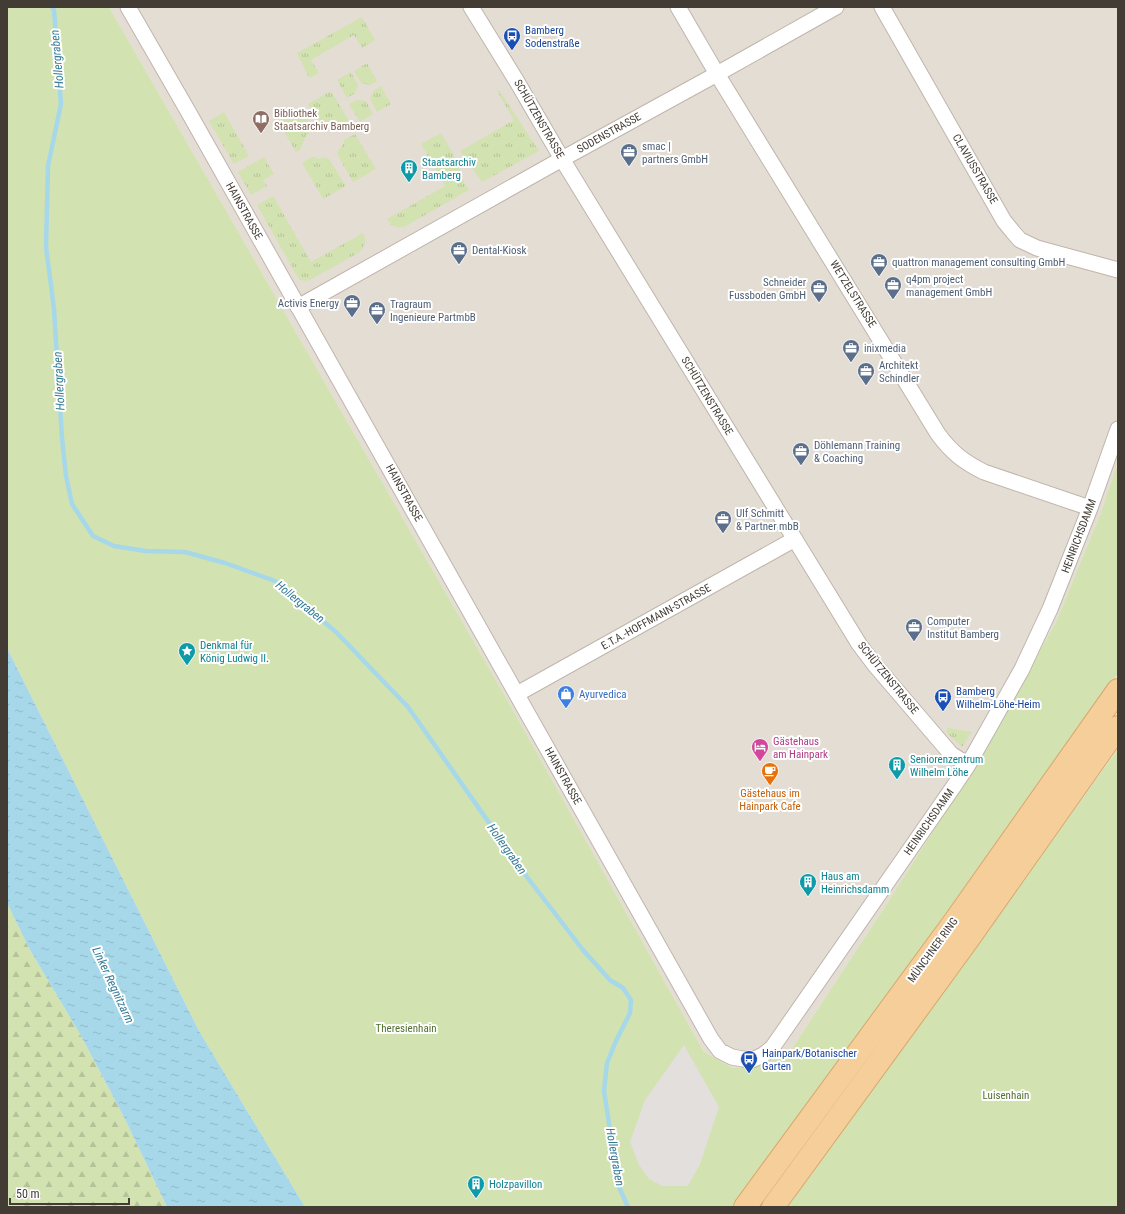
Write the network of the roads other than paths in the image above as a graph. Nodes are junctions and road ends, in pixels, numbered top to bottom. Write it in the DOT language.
graph roads {
  1 [pos="128,7"];
  2 [pos="471,7"];
  3 [pos="678,7"];
  4 [pos="836,7"];
  5 [pos="882,7"];
  6 [pos="718,74"];
  7 [pos="562,159"];
  8 [pos="1118,270"];
  9 [pos="298,307"];
  10 [pos="1118,429"];
  11 [pos="1090,508"];
  12 [pos="795,540"];
  13 [pos="1118,690"];
  14 [pos="517,694"];
  15 [pos="1118,727"];
  16 [pos="968,765"];
  17 [pos="678,980"];
  18 [pos="751,1199"];
  19 [pos="775,1204"];
  1 -- 9 [label="street, HAINSTRASSE"];
  2 -- 7 [label="street, SCHÜTZENSTRASSE"];
  3 -- 6 [label="street, WETZELSTRASSE"];
  4 -- 6 [label="street, SODENSTRASSE"];
  5 -- 8 [label="street, CLAVIUSSTRASSE"];
  6 -- 7 [label="street, SODENSTRASSE"];
  6 -- 11 [label="street, WETZELSTRASSE"];
  7 -- 9 [label="street, SODENSTRASSE"];
  7 -- 12 [label="street, SCHÜTZENSTRASSE"];
  9 -- 14 [label="street, HAINSTRASSE"];
  10 -- 11 [label="street, HEINRICHSDAMM"];
  11 -- 16 [label="street, HEINRICHSDAMM"];
  12 -- 14 [label="street, E.T.A.-HOFFMANN-STRASSE"];
  12 -- 16 [label="street, SCHÜTZENSTRASSE"];
  13 -- 18 [label="main road, MÜNCHNER RING"];
  14 -- 17 [label="street, HAINSTRASSE"];
  15 -- 19 [label="main road, MÜNCHNER RING"];
  16 -- 17 [label="street, HEINRICHSDAMM"];
}
